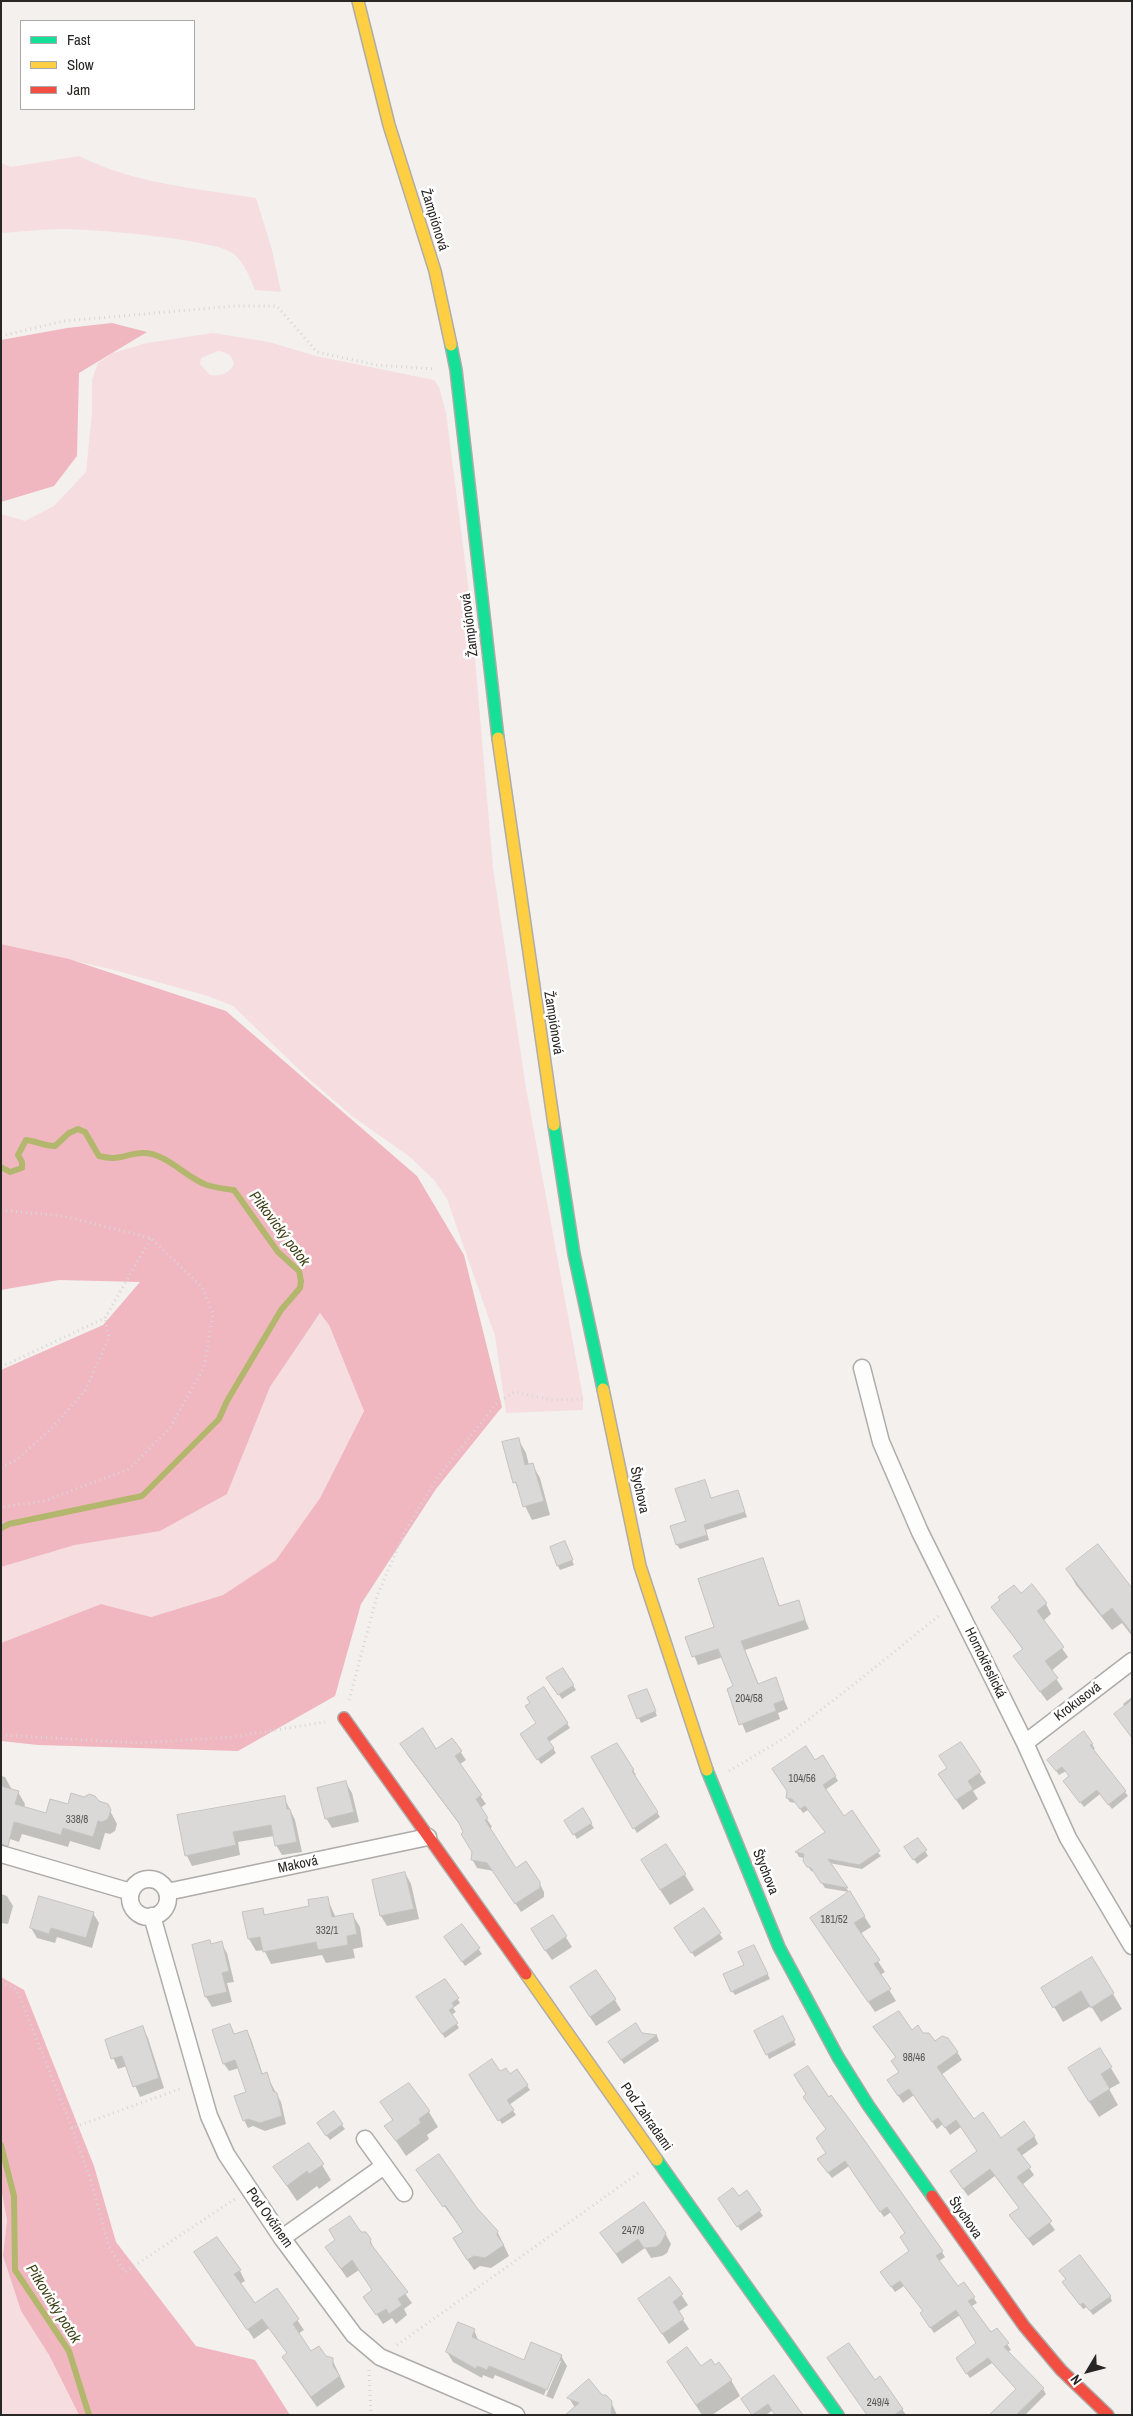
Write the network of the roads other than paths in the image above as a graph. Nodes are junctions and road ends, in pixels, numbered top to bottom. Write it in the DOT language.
graph roads {
  1 [pos="358,1"];
  2 [pos="574,1254"];
  3 [pos="862,1368"];
  4 [pos="1132,1661"];
  5 [pos="344,1718"];
  6 [pos="1025,1742"];
  7 [pos="428,1837"];
  8 [pos="1,1854"];
  9 [pos="131,1892"];
  10 [pos="167,1892"];
  11 [pos="152,1916"];
  12 [pos="1132,1946"];
  13 [pos="365,2140"];
  14 [pos="384,2166"];
  15 [pos="404,2194"];
  16 [pos="282,2238"];
  17 [pos="516,2415"];
  18 [pos="838,2415"];
  19 [pos="1108,2415"];
  1 -- 2 [label="street, Žampiónová"];
  2 -- 19 [label="street, Štychova"];
  3 -- 6 [label="street, Hornokřeslická"];
  4 -- 6 [label="street, Krokusová"];
  5 -- 7 [label="street, Pod Zahradami"];
  6 -- 12 [label="street, Hornokřeslická"];
  7 -- 10 [label="street, Maková"];
  7 -- 18 [label="street, Pod Zahradami"];
  8 -- 9 [label="street"];
  9 -- 10 [label="street"];
  9 -- 11 [label="street"];
  10 -- 11 [label="street"];
  11 -- 16 [label="street, Pod Ovčínem"];
  13 -- 14 [label="street"];
  14 -- 15 [label="street"];
  14 -- 16 [label="street"];
  16 -- 17 [label="street, Pod Ovčínem"];
}
